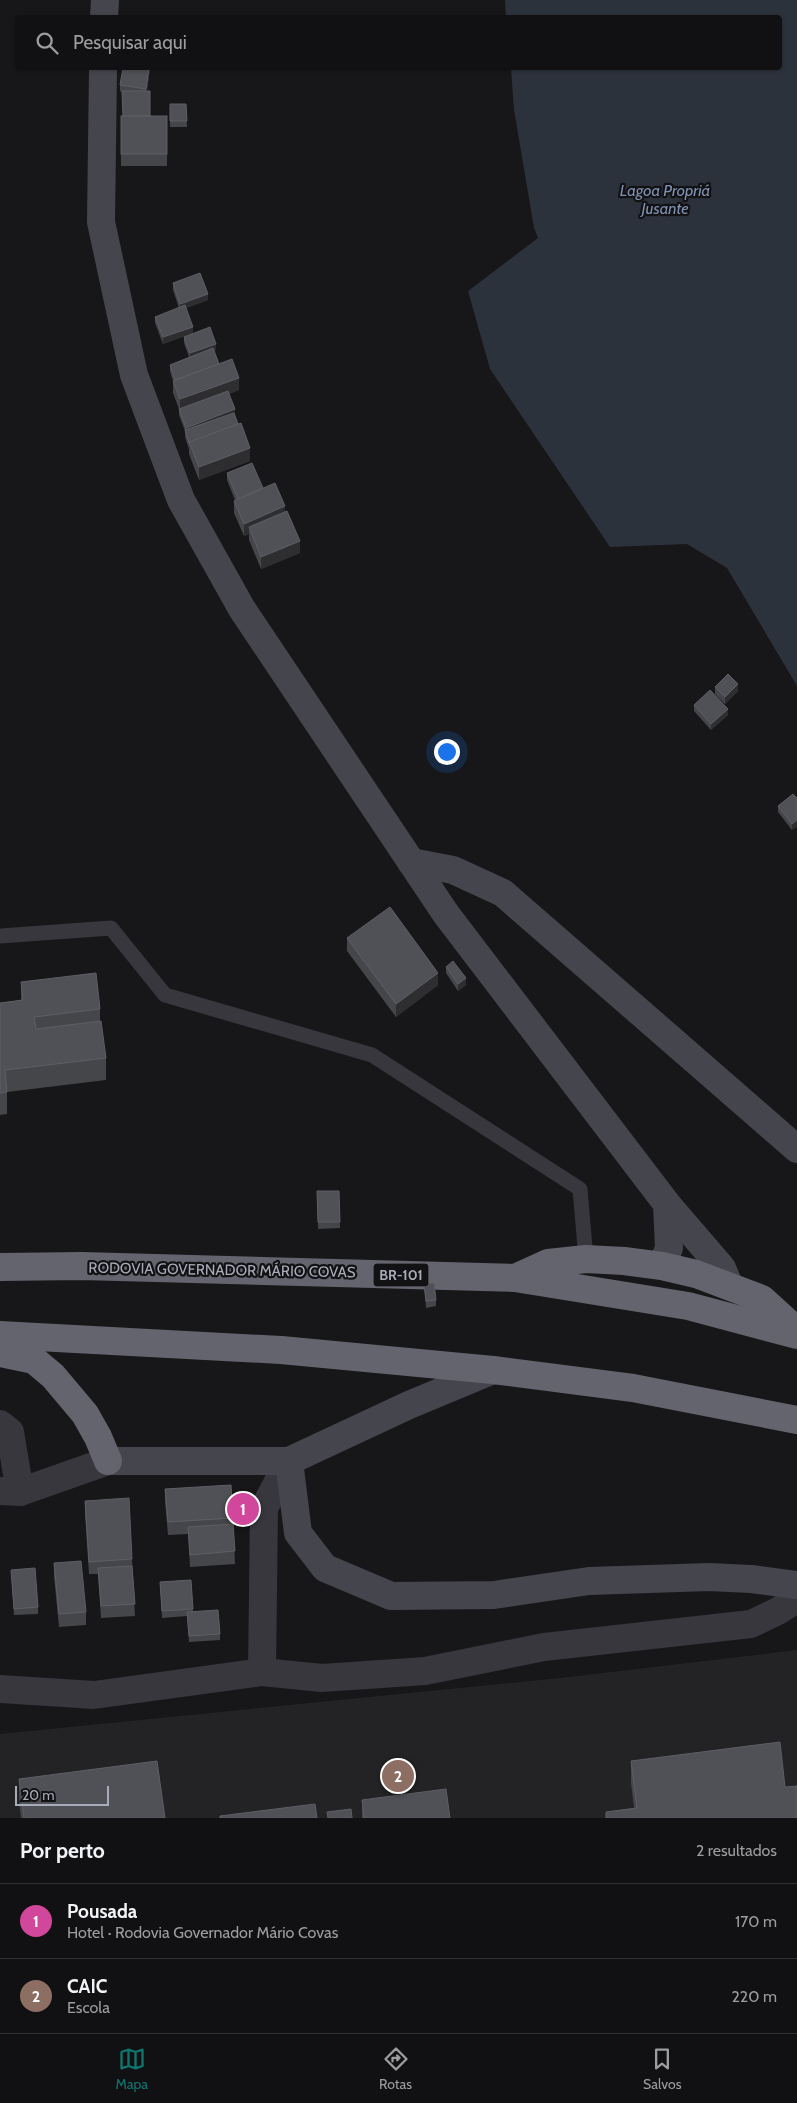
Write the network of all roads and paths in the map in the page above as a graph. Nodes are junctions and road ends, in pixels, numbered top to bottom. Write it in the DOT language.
graph roads {
  1 [pos="105,0"];
  2 [pos="104,15"];
  3 [pos="103,70"];
  4 [pos="410,862"];
  5 [pos="0,936"];
  6 [pos="797,1149"];
  7 [pos="667,1204"];
  8 [pos="586,1259"];
  9 [pos="662,1266"];
  10 [pos="0,1267"];
  11 [pos="515,1278"];
  12 [pos="730,1285"];
  13 [pos="797,1331"];
  14 [pos="0,1335"];
  15 [pos="797,1335"];
  16 [pos="0,1353"];
  17 [pos="493,1370"];
  18 [pos="797,1420"];
  19 [pos="0,1424"];
  20 [pos="108,1461"];
  21 [pos="288,1462"];
  22 [pos="10,1492"];
  23 [pos="797,1585"];
  24 [pos="797,1599"];
  25 [pos="262,1672"];
  26 [pos="0,1689"];
  1 -- 2 [label="main road"];
  3 -- 4 [label="main road"];
  4 -- 6 [label="main road"];
  4 -- 7 [label="main road"];
  5 -- 8 [label="lane"];
  7 -- 9 [label="main road"];
  7 -- 12 [label="main road"];
  8 -- 9 [label="highway"];
  8 -- 11 [label="highway"];
  9 -- 12 [label="highway"];
  10 -- 11 [label="highway, RODOVIA GOVERNADOR MÁRIO COVAS / BR-101"];
  11 -- 15 [label="highway, RODOVIA GOVERNADOR MÁRIO COVAS / BR-101"];
  12 -- 13 [label="highway"];
  14 -- 17 [label="highway"];
  16 -- 20 [label="highway"];
  17 -- 18 [label="highway"];
  17 -- 21 [label="main road"];
  19 -- 22 [label="street"];
  20 -- 21 [label="main road"];
  20 -- 22 [label="street"];
  21 -- 23 [label="main road"];
  21 -- 25 [label="street"];
  24 -- 25 [label="street"];
  25 -- 26 [label="street"];
}
